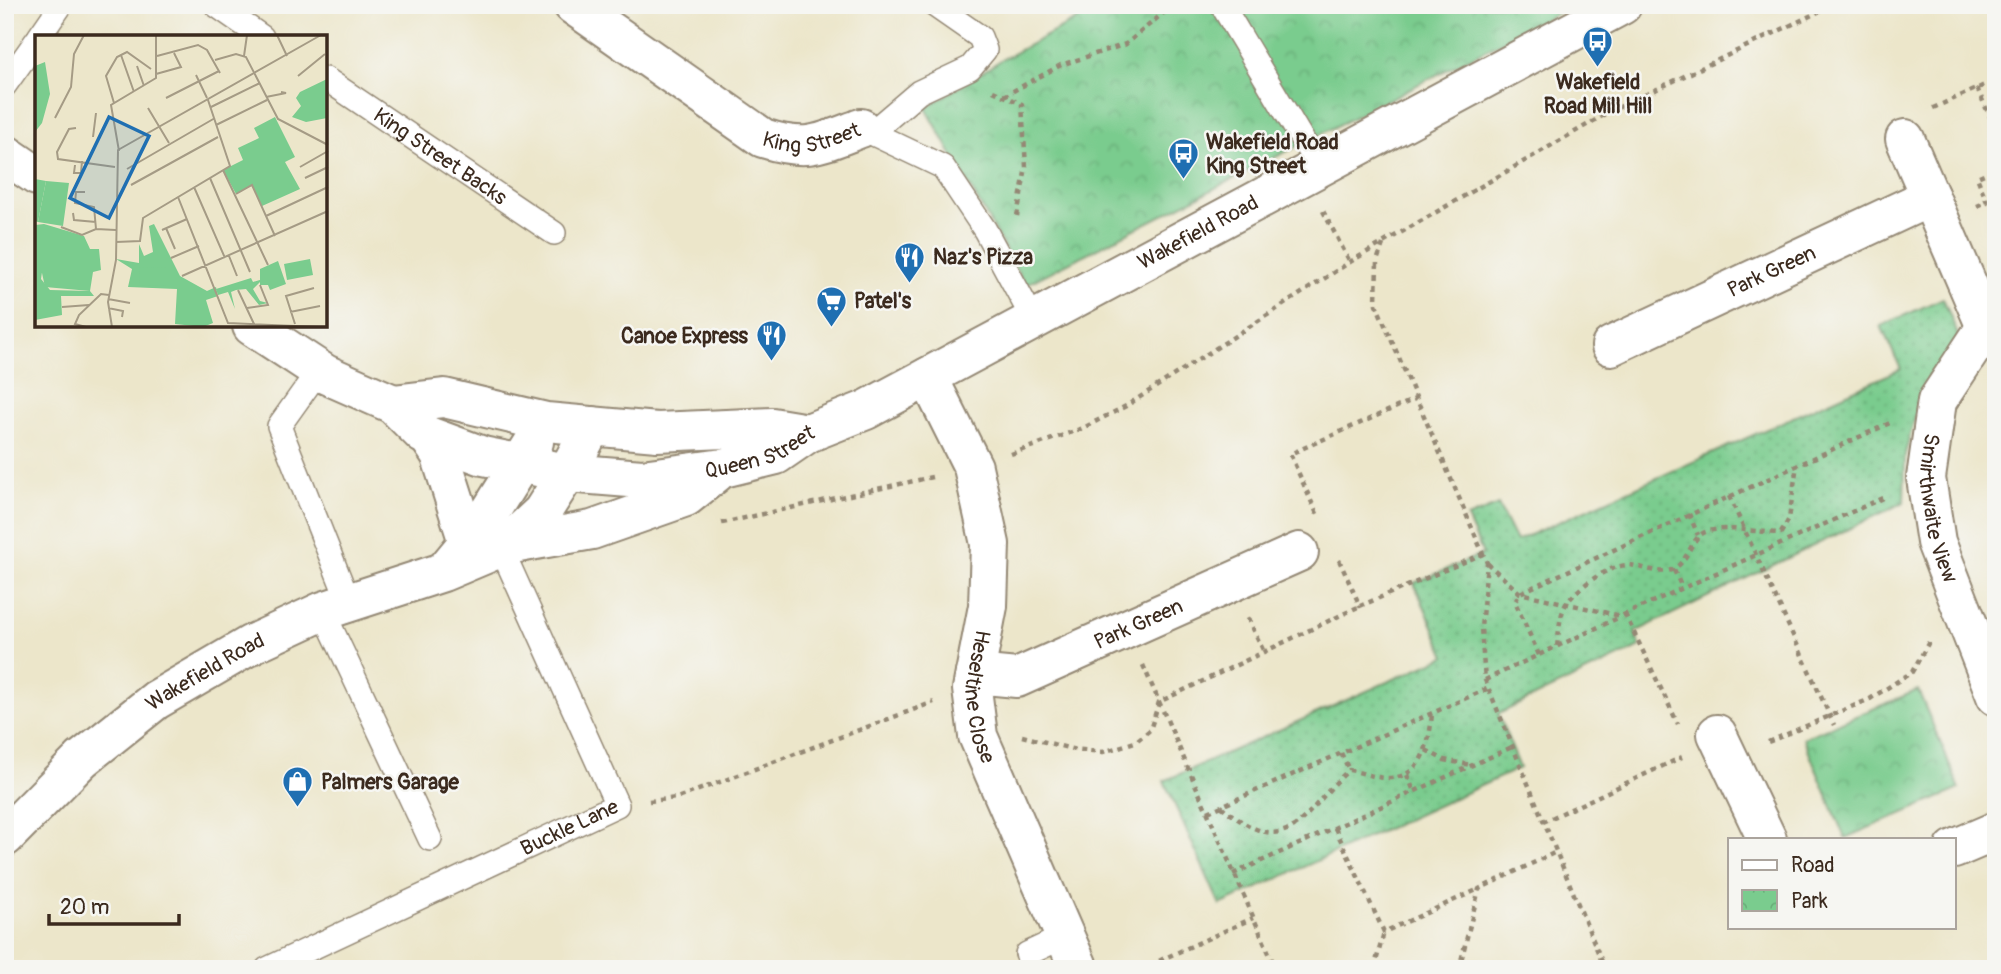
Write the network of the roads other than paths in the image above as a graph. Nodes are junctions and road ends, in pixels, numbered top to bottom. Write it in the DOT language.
graph roads {
  1 [pos="61,5"];
  2 [pos="216,5"];
  3 [pos="573,5"];
  4 [pos="934,5"];
  5 [pos="1222,5"];
  6 [pos="1622,5"];
  7 [pos="40,35"];
  8 [pos="259,35"];
  9 [pos="35,42"];
  10 [pos="327,80"];
  11 [pos="5,85"];
  12 [pos="866,130"];
  13 [pos="1905,139"];
  14 [pos="5,154"];
  15 [pos="1311,170"];
  16 [pos="35,175"];
  17 [pos="1930,197"];
  18 [pos="554,233"];
  19 [pos="1034,321"];
  20 [pos="1991,324"];
  21 [pos="254,327"];
  22 [pos="1611,345"];
  23 [pos="319,370"];
  24 [pos="928,377"];
  25 [pos="393,404"];
  26 [pos="545,422"];
  27 [pos="592,426"];
  28 [pos="808,433"];
  29 [pos="428,436"];
  30 [pos="523,464"];
  31 [pos="723,468"];
  32 [pos="567,473"];
  33 [pos="1319,543"];
  34 [pos="492,545"];
  35 [pos="336,608"];
  36 [pos="974,681"];
  37 [pos="1996,696"];
  38 [pos="1710,744"];
  39 [pos="1996,831"];
  40 [pos="5,837"];
  41 [pos="1766,838"];
  42 [pos="430,839"];
  43 [pos="1955,849"];
  44 [pos="1071,953"];
  45 [pos="1027,954"];
  46 [pos="267,969"];
  1 -- 7 [label="lane"];
  2 -- 8 [label="lane"];
  3 -- 12 [label="street, King Street"];
  4 -- 12 [label="lane"];
  5 -- 15 [label="lane"];
  6 -- 15 [label="street, Wakefield Road"];
  9 -- 11 [label="lane"];
  10 -- 18 [label="lane, King Street Backs"];
  12 -- 19 [label="lane, King Street"];
  13 -- 17 [label="street, Smirthwaite View"];
  14 -- 16 [label="street"];
  15 -- 19 [label="street, Wakefield Road"];
  17 -- 20 [label="street, Smirthwaite View"];
  17 -- 22 [label="street, Park Green"];
  19 -- 24 [label="street, Wakefield Road"];
  20 -- 37 [label="street, Smirthwaite View"];
  21 -- 23 [label="street, Queen Street"];
  23 -- 25 [label="street, Queen Street"];
  23 -- 35 [label="lane"];
  24 -- 28 [label="street, Wakefield Road"];
  24 -- 36 [label="street, Heseltine Close"];
  25 -- 26 [label="street, Queen Street"];
  25 -- 29 [label="street, Queen Street"];
  26 -- 27 [label="street, Queen Street"];
  26 -- 30 [label="street"];
  27 -- 28 [label="street, Queen Street"];
  27 -- 32 [label="street, Wakefield Road"];
  28 -- 31 [label="street, Queen Street"];
  29 -- 30 [label="street, Queen Street"];
  29 -- 34 [label="street"];
  30 -- 32 [label="street, Queen Street"];
  30 -- 34 [label="street"];
  31 -- 32 [label="street, Queen Street"];
  31 -- 34 [label="street, Wakefield Road"];
  32 -- 34 [label="street, Wakefield Road"];
  33 -- 36 [label="street, Park Green"];
  34 -- 35 [label="street, Wakefield Road"];
  34 -- 46 [label="lane, Buckle Lane"];
  35 -- 40 [label="street, Wakefield Road"];
  35 -- 42 [label="lane"];
  36 -- 44 [label="street, Heseltine Close"];
  38 -- 41 [label="street"];
  39 -- 43 [label="street"];
  44 -- 45 [label="lane"];
}
